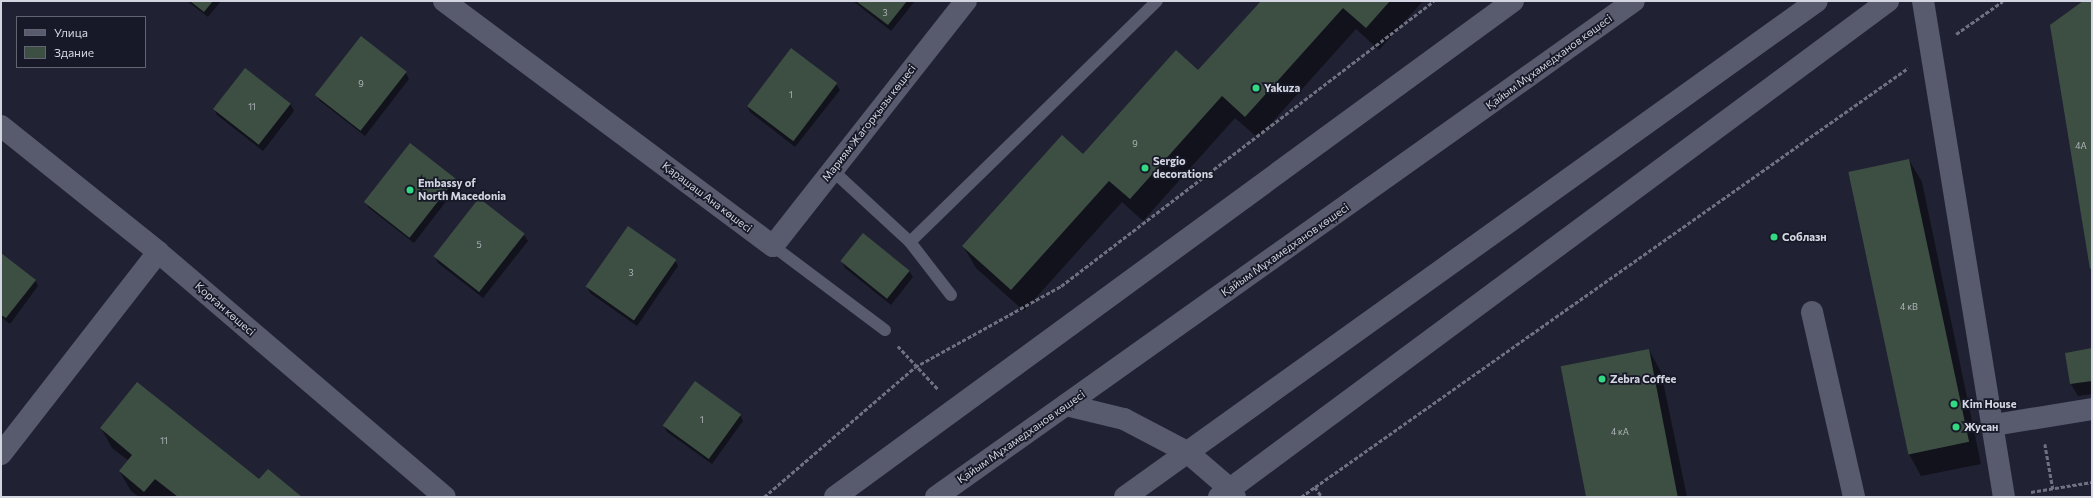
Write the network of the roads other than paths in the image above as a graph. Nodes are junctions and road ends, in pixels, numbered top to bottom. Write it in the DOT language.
graph roads {
  1 [pos="444,1"];
  2 [pos="966,1"];
  3 [pos="1157,1"];
  4 [pos="1513,1"];
  5 [pos="1634,1"];
  6 [pos="1817,1"];
  7 [pos="1888,1"];
  8 [pos="1923,1"];
  9 [pos="1,126"];
  10 [pos="832,170"];
  11 [pos="910,242"];
  12 [pos="773,246"];
  13 [pos="158,252"];
  14 [pos="951,296"];
  15 [pos="1812,312"];
  16 [pos="886,330"];
  17 [pos="1066,405"];
  18 [pos="2092,408"];
  19 [pos="1994,425"];
  20 [pos="1187,452"];
  21 [pos="1,454"];
  22 [pos="1228,494"];
  23 [pos="445,497"];
  24 [pos="835,497"];
  25 [pos="936,497"];
  26 [pos="1125,497"];
  27 [pos="1854,497"];
  28 [pos="2004,497"];
  1 -- 12 [label="street, Қарашаш Ана көшесі"];
  2 -- 10 [label="street, Мариям Жагорқызы көшесі"];
  3 -- 11 [label="lane"];
  4 -- 24 [label="street"];
  5 -- 17 [label="street, Қайым Мұхамедханов көшесі"];
  6 -- 20 [label="street"];
  7 -- 22 [label="street"];
  8 -- 19 [label="street"];
  9 -- 13 [label="street, Қорған көшесі"];
  10 -- 11 [label="lane"];
  10 -- 12 [label="street, Мариям Жагорқызы көшесі"];
  11 -- 14 [label="lane"];
  12 -- 16 [label="lane, Қарашаш Ана көшесі"];
  13 -- 21 [label="street"];
  13 -- 23 [label="street, Қорған көшесі"];
  15 -- 27 [label="street"];
  17 -- 20 [label="street"];
  17 -- 25 [label="street, Қайым Мұхамедханов көшесі"];
  18 -- 19 [label="street"];
  19 -- 28 [label="street"];
  20 -- 22 [label="street"];
  20 -- 26 [label="street"];
}
